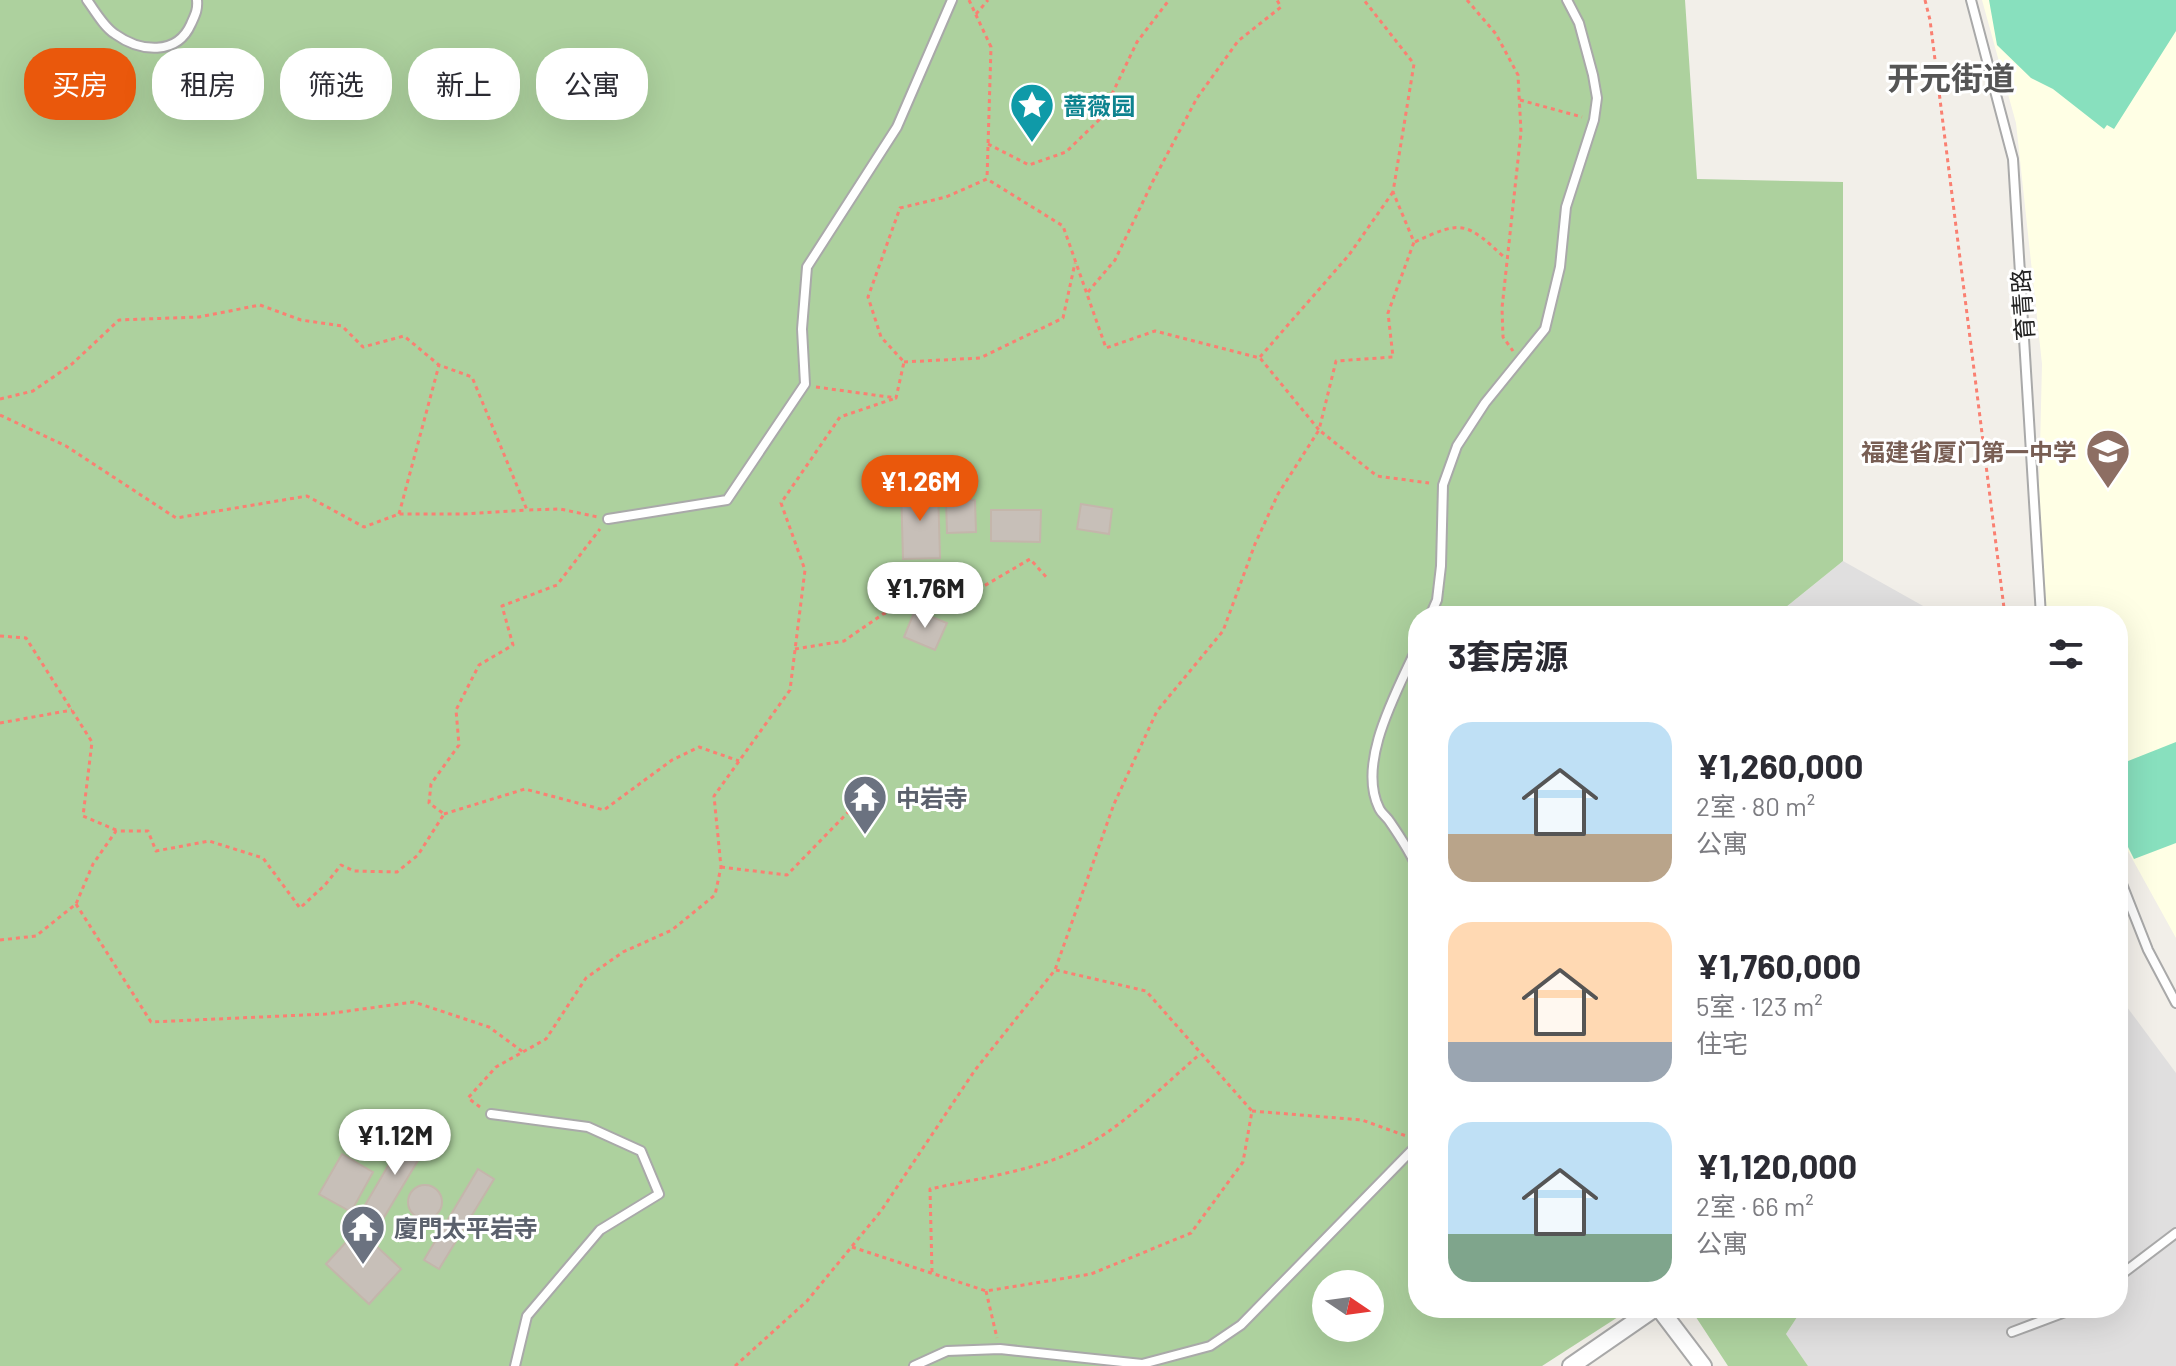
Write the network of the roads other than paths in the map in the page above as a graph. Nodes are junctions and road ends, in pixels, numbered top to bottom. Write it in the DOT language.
graph roads {
  1 [pos="87,0"];
  2 [pos="197,0"];
  3 [pos="952,0"];
  4 [pos="1567,0"];
  5 [pos="1971,0"];
  6 [pos="608,519"];
  7 [pos="1434,606"];
  8 [pos="2040,606"];
  9 [pos="1408,668"];
  10 [pos="1408,849"];
  11 [pos="2128,899"];
  12 [pos="2176,1003"];
  13 [pos="491,1114"];
  14 [pos="1408,1152"];
  15 [pos="2176,1233"];
  16 [pos="2128,1269"];
  17 [pos="1642,1318"];
  18 [pos="1665,1318"];
  19 [pos="2049,1318"];
  20 [pos="2012,1332"];
  21 [pos="515,1366"];
  22 [pos="914,1366"];
  23 [pos="1571,1366"];
  24 [pos="1703,1366"];
  1 -- 2 [label="lane"];
  3 -- 6 [label="lane"];
  4 -- 7 [label="lane"];
  5 -- 8 [label="lane, 育青路"];
  9 -- 10 [label="lane"];
  11 -- 12 [label="lane"];
  13 -- 21 [label="lane"];
  14 -- 22 [label="lane"];
  15 -- 16 [label="lane"];
  17 -- 23 [label="street"];
  18 -- 24 [label="street"];
  19 -- 20 [label="lane"];
}
